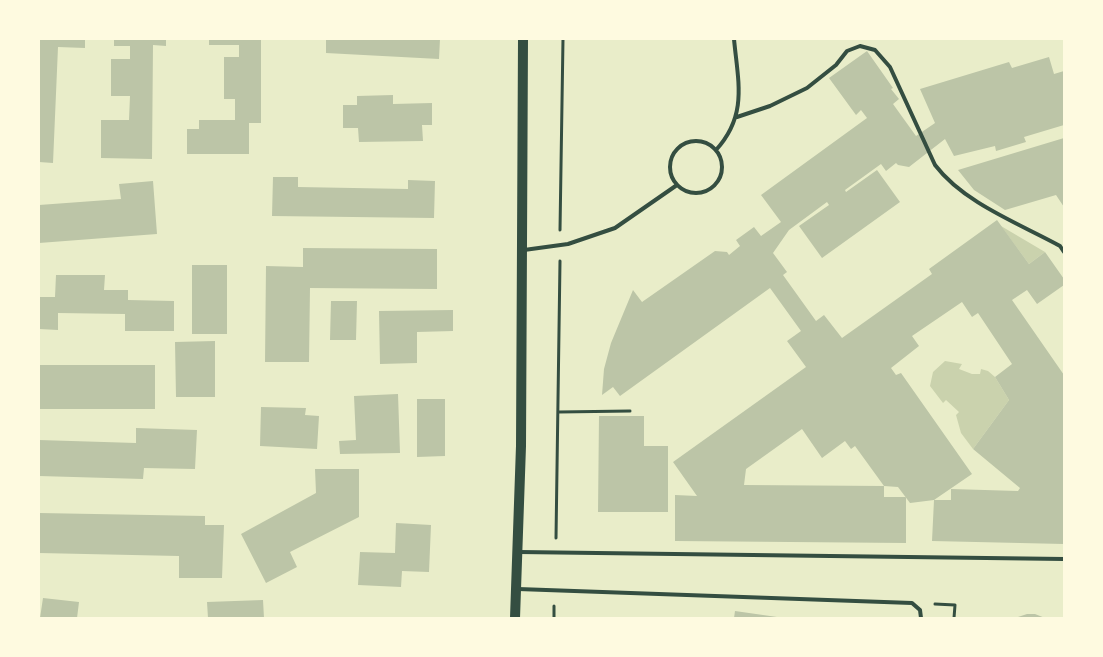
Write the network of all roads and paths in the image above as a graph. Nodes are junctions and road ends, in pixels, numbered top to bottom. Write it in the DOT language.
graph roads {
  1 [pos="522,39"];
  2 [pos="734,39"];
  3 [pos="737,117"];
  4 [pos="716,150"];
  5 [pos="677,185"];
  6 [pos="522,250"];
  7 [pos="1064,252"];
  8 [pos="630,411"];
  9 [pos="558,412"];
  10 [pos="558,446"];
  11 [pos="517,552"];
  12 [pos="555,552"];
  13 [pos="1064,559"];
  14 [pos="516,589"];
  15 [pos="554,590"];
  16 [pos="912,603"];
  17 [pos="515,618"];
  18 [pos="554,618"];
  19 [pos="922,618"];
  20 [pos="954,618"];
  1 -- 6 [label="main road"];
  2 -- 3 [label="lane"];
  3 -- 4 [label="lane"];
  3 -- 7 [label="lane"];
  4 -- 5 [label="lane"];
  4 -- 5 [label="lane"];
  5 -- 6 [label="lane"];
  6 -- 11 [label="main road"];
  8 -- 9 [label="path"];
  10 -- 12 [label="path"];
  11 -- 12 [label="lane"];
  11 -- 14 [label="main road"];
  12 -- 13 [label="lane"];
  14 -- 15 [label="lane"];
  14 -- 17 [label="main road"];
  15 -- 16 [label="lane"];
  15 -- 18 [label="path"];
  16 -- 19 [label="lane"];
  16 -- 20 [label="path"];
}
